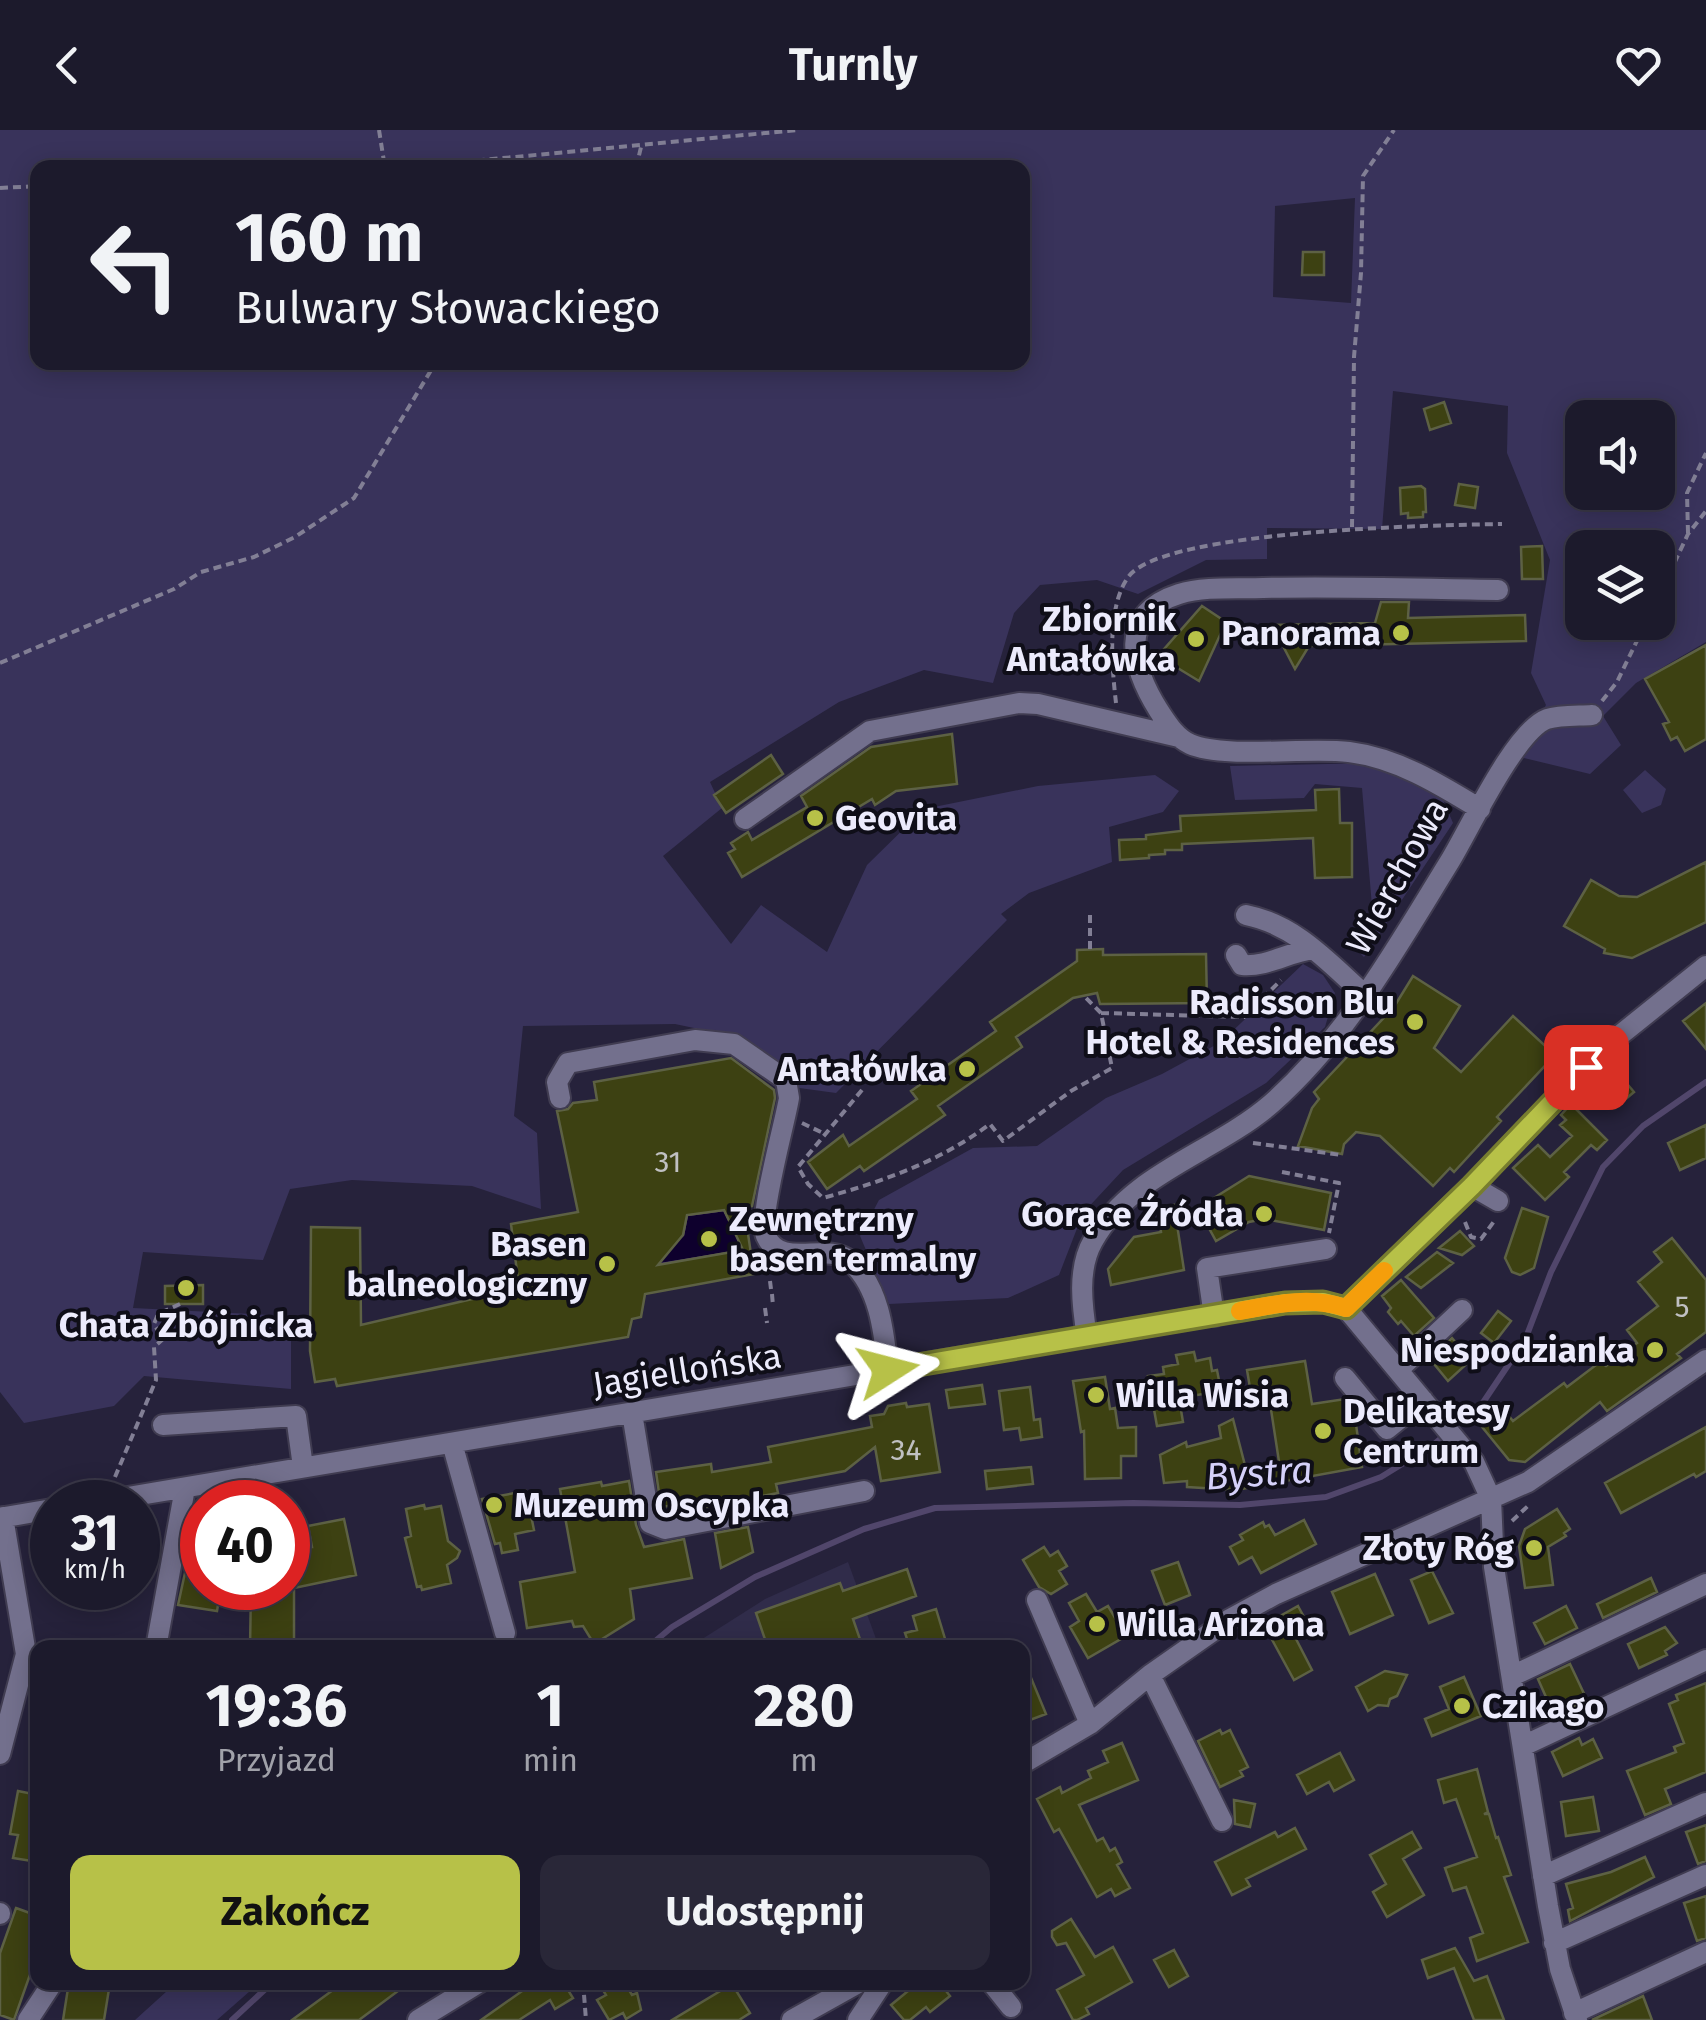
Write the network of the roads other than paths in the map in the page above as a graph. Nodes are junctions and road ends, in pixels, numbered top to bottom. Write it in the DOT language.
graph roads {
  1 [pos="1498,590"];
  2 [pos="1592,715"];
  3 [pos="1179,737"];
  4 [pos="1480,808"];
  5 [pos="745,818"];
  6 [pos="1246,914"];
  7 [pos="1314,949"];
  8 [pos="1236,955"];
  9 [pos="1706,966"];
  10 [pos="1366,995"];
  11 [pos="560,1098"];
  12 [pos="1326,1249"];
  13 [pos="1346,1308"];
  14 [pos="1462,1310"];
  15 [pos="1214,1316"];
  16 [pos="1087,1337"];
  17 [pos="1706,1360"];
  18 [pos="888,1370"];
  19 [pos="1398,1370"];
  20 [pos="1345,1378"];
  21 [pos="1426,1404"];
  22 [pos="632,1413"];
  23 [pos="163,1424"];
  24 [pos="452,1443"];
  25 [pos="303,1467"];
  26 [pos="260,1475"];
  27 [pos="232,1480"];
  28 [pos="259,1480"];
  29 [pos="864,1491"];
  30 [pos="1491,1499"];
  31 [pos="30,1513"];
  32 [pos="2,1517"];
  33 [pos="180,1522"];
  34 [pos="176,1544"];
  35 [pos="180,1544"];
  36 [pos="1706,1584"];
  37 [pos="1037,1600"];
  38 [pos="505,1633"];
  39 [pos="158,1640"];
  40 [pos="1706,1660"];
  41 [pos="1150,1675"];
  42 [pos="1512,1676"];
  43 [pos="1090,1724"];
  44 [pos="1523,1746"];
  45 [pos="0,1754"];
  46 [pos="1030,1759"];
  47 [pos="1706,1803"];
  48 [pos="1222,1821"];
  49 [pos="1706,1875"];
  50 [pos="1543,1876"];
  51 [pos="1554,1943"];
  52 [pos="1706,1952"];
  53 [pos="48,1990"];
  54 [pos="467,1990"];
  55 [pos="846,1990"];
  56 [pos="878,1990"];
  57 [pos="997,1990"];
  58 [pos="1011,2007"];
  59 [pos="1575,2016"];
  60 [pos="28,2020"];
  61 [pos="418,2020"];
  62 [pos="792,2020"];
  63 [pos="858,2020"];
  1 -- 3 [label="street"];
  2 -- 4 [label="street"];
  3 -- 4 [label="street, Wierchowa"];
  3 -- 5 [label="street, Wierchowa"];
  4 -- 10 [label="street, Wierchowa"];
  6 -- 7 [label="street"];
  7 -- 8 [label="street"];
  7 -- 10 [label="street"];
  9 -- 13 [label="street"];
  10 -- 16 [label="street, Wierchowa"];
  11 -- 18 [label="street"];
  12 -- 15 [label="street"];
  13 -- 15 [label="street, Jagiellońska"];
  13 -- 19 [label="street"];
  14 -- 19 [label="street"];
  15 -- 16 [label="street, Jagiellońska"];
  16 -- 18 [label="street, Jagiellońska"];
  17 -- 30 [label="street"];
  18 -- 22 [label="street, Jagiellońska"];
  19 -- 21 [label="street"];
  20 -- 21 [label="street"];
  21 -- 30 [label="street"];
  22 -- 24 [label="street, Jagiellońska"];
  22 -- 29 [label="street"];
  23 -- 25 [label="street"];
  24 -- 25 [label="street, Jagiellońska"];
  24 -- 38 [label="street"];
  25 -- 26 [label="street, Jagiellońska"];
  26 -- 27 [label="street, Jagiellońska"];
  26 -- 28 [label="street"];
  30 -- 41 [label="street"];
  30 -- 42 [label="street"];
  31 -- 32 [label="street"];
  32 -- 45 [label="street"];
  33 -- 34 [label="street"];
  34 -- 35 [label="street"];
  34 -- 39 [label="street"];
  36 -- 42 [label="street"];
  37 -- 43 [label="street"];
  40 -- 44 [label="street"];
  41 -- 43 [label="street"];
  41 -- 48 [label="street"];
  42 -- 44 [label="street"];
  43 -- 46 [label="street"];
  44 -- 50 [label="street"];
  47 -- 50 [label="street"];
  49 -- 51 [label="street"];
  50 -- 51 [label="street"];
  51 -- 59 [label="street"];
  52 -- 59 [label="street"];
  53 -- 60 [label="street"];
  54 -- 61 [label="street"];
  55 -- 62 [label="street"];
  56 -- 63 [label="street"];
  57 -- 58 [label="street"];
}
